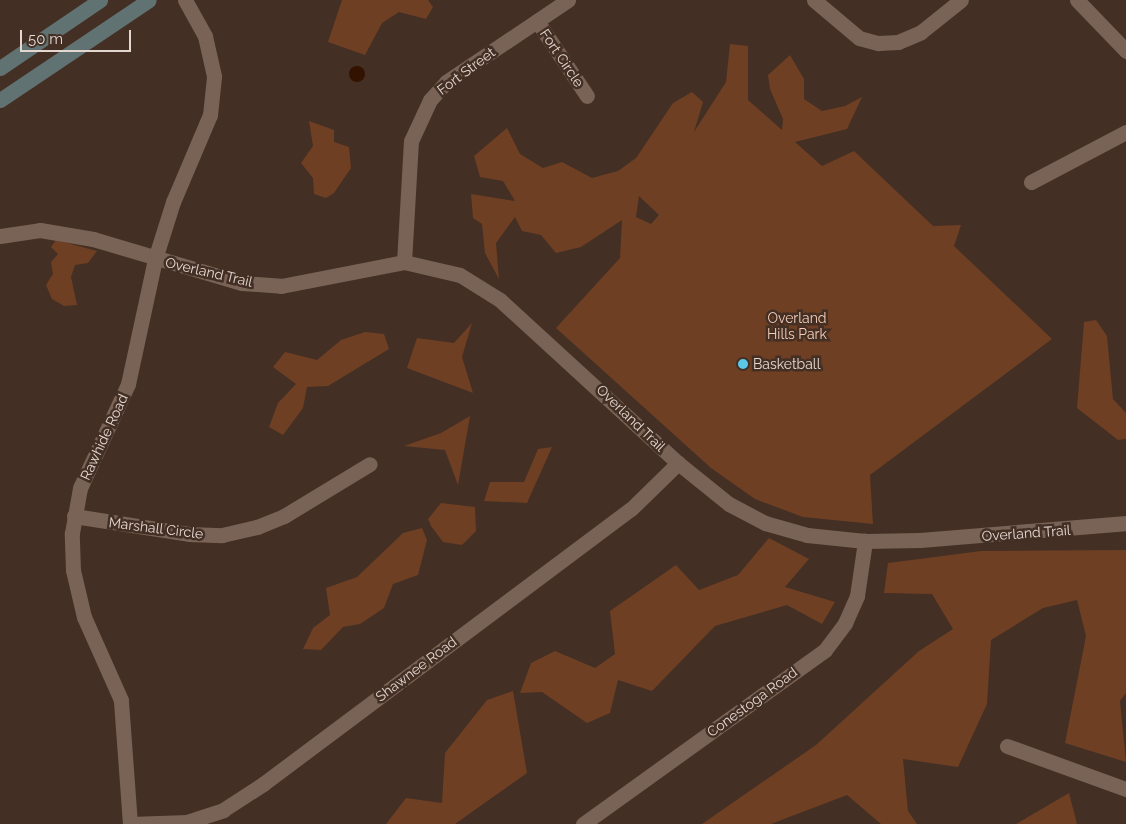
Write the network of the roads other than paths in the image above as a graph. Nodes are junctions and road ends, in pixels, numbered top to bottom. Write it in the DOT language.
graph roads {
  1 [pos="100,0"];
  2 [pos="148,0"];
  3 [pos="185,0"];
  4 [pos="568,0"];
  5 [pos="814,0"];
  6 [pos="962,0"];
  7 [pos="1077,0"];
  8 [pos="537,21"];
  9 [pos="1126,51"];
  10 [pos="0,68"];
  11 [pos="587,96"];
  12 [pos="0,100"];
  13 [pos="1126,132"];
  14 [pos="1031,182"];
  15 [pos="0,236"];
  16 [pos="155,260"];
  17 [pos="404,262"];
  18 [pos="678,463"];
  19 [pos="370,464"];
  20 [pos="74,516"];
  21 [pos="1126,523"];
  22 [pos="865,541"];
  23 [pos="1007,746"];
  24 [pos="1126,789"];
  25 [pos="130,824"];
  26 [pos="583,824"];
  1 -- 10 [label="main road"];
  2 -- 12 [label="main road"];
  3 -- 16 [label="street, Rawhide Road"];
  4 -- 8 [label="street, Fort Street"];
  5 -- 6 [label="street"];
  7 -- 9 [label="street"];
  8 -- 11 [label="street, Fort Circle"];
  8 -- 17 [label="street, Fort Street"];
  13 -- 14 [label="street"];
  15 -- 16 [label="street, Overland Trail"];
  16 -- 17 [label="street, Overland Trail"];
  16 -- 20 [label="street, Rawhide Road"];
  17 -- 18 [label="street, Overland Trail"];
  18 -- 22 [label="street, Overland Trail"];
  18 -- 25 [label="street, Shawnee Road"];
  19 -- 20 [label="street, Marshall Circle"];
  20 -- 25 [label="street, Rawhide Road"];
  21 -- 22 [label="street, Overland Trail"];
  22 -- 26 [label="street, Conestoga Road"];
  23 -- 24 [label="street"];
}
